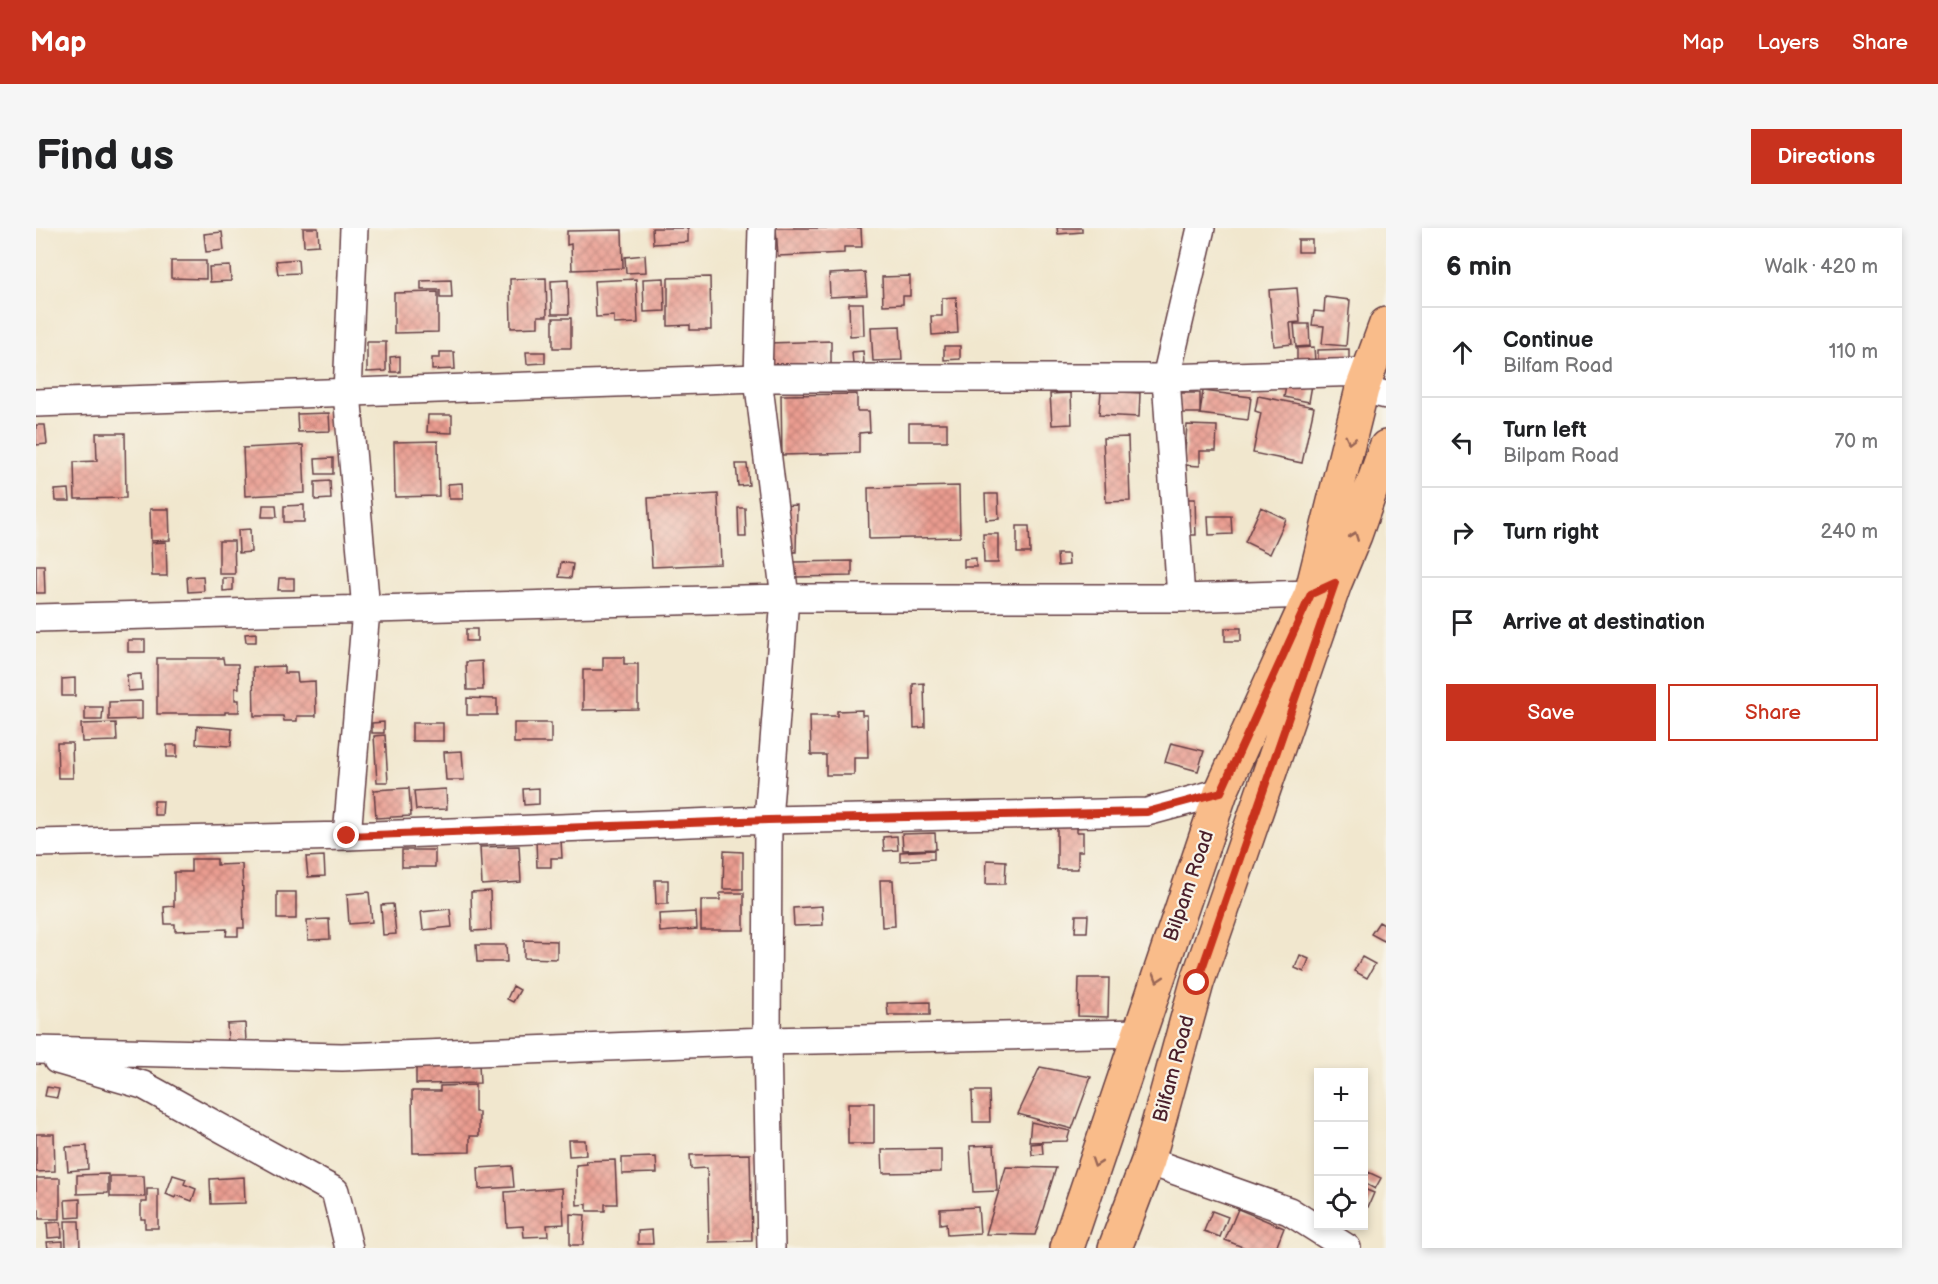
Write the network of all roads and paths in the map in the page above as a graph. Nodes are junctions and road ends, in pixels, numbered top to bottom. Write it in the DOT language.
graph roads {
  1 [pos="354,228"];
  2 [pos="762,228"];
  3 [pos="1201,228"];
  4 [pos="1386,324"];
  5 [pos="758,378"];
  6 [pos="1166,378"];
  7 [pos="1372,385"];
  8 [pos="347,393"];
  9 [pos="36,403"];
  10 [pos="1386,447"];
  11 [pos="1323,588"];
  12 [pos="785,598"];
  13 [pos="1181,598"];
  14 [pos="366,610"];
  15 [pos="36,618"];
  16 [pos="1221,792"];
  17 [pos="768,820"];
  18 [pos="347,836"];
  19 [pos="36,843"];
  20 [pos="1140,1033"];
  21 [pos="767,1041"];
  22 [pos="36,1052"];
  23 [pos="1148,1161"];
  24 [pos="349,1248"];
  25 [pos="771,1248"];
  26 [pos="1067,1248"];
  27 [pos="1115,1248"];
  28 [pos="1347,1248"];
  1 -- 8 [label="street"];
  2 -- 5 [label="street"];
  3 -- 6 [label="street"];
  4 -- 7 [label="main road, Bilpam Road"];
  5 -- 6 [label="street"];
  5 -- 8 [label="street"];
  5 -- 12 [label="street"];
  6 -- 7 [label="street"];
  6 -- 13 [label="street"];
  7 -- 11 [label="main road, Bilpam Road, one-way"];
  8 -- 9 [label="street"];
  8 -- 14 [label="street"];
  11 -- 10 [label="main road, Bilfam Road, one-way"];
  11 -- 13 [label="street"];
  11 -- 16 [label="main road, Bilpam Road"];
  11 -- 23 [label="main road, Bilfam Road"];
  12 -- 13 [label="street"];
  12 -- 14 [label="street"];
  12 -- 17 [label="street"];
  14 -- 15 [label="street"];
  14 -- 18 [label="street"];
  16 -- 17 [label="street"];
  16 -- 20 [label="main road, Bilpam Road, one-way"];
  17 -- 18 [label="street"];
  17 -- 21 [label="street"];
  18 -- 19 [label="street"];
  20 -- 21 [label="street"];
  20 -- 26 [label="main road, Bilpam Road, one-way"];
  21 -- 22 [label="street"];
  21 -- 25 [label="street"];
  22 -- 24 [label="street"];
  23 -- 27 [label="main road, Bilfam Road"];
  23 -- 28 [label="street"];
}
